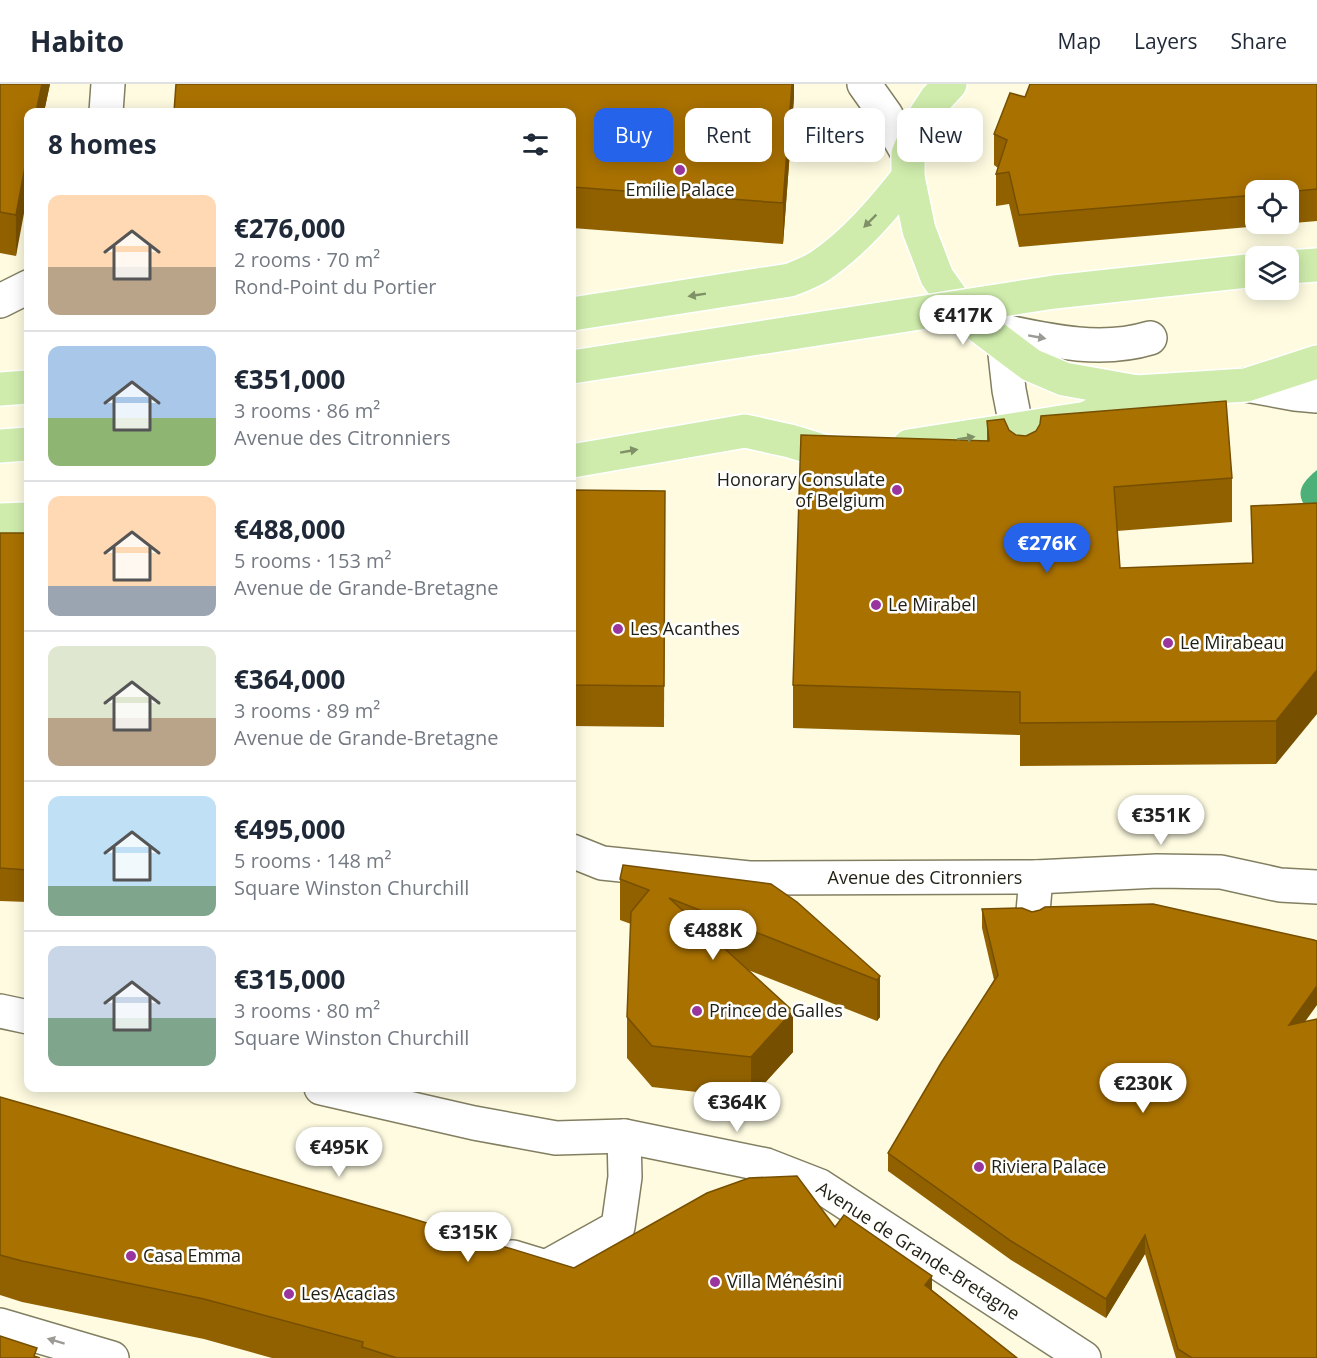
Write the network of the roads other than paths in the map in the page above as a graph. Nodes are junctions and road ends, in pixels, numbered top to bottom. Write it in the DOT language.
graph roads {
  1 [pos="108,84"];
  2 [pos="864,84"];
  3 [pos="894,84"];
  4 [pos="950,84"];
  5 [pos="106,108"];
  6 [pos="908,165"];
  7 [pos="1317,265"];
  8 [pos="1299,266"];
  9 [pos="1245,271"];
  10 [pos="24,289"];
  11 [pos="0,300"];
  12 [pos="576,313"];
  13 [pos="992,336"];
  14 [pos="1150,338"];
  15 [pos="1317,362"];
  16 [pos="576,366"];
  17 [pos="1317,378"];
  18 [pos="1246,385"];
  19 [pos="24,387"];
  20 [pos="0,389"];
  21 [pos="1137,392"];
  22 [pos="1317,396"];
  23 [pos="1017,429"];
  24 [pos="24,444"];
  25 [pos="0,446"];
  26 [pos="576,460"];
  27 [pos="1023,461"];
  28 [pos="24,519"];
  29 [pos="0,520"];
  30 [pos="576,853"];
  31 [pos="1036,877"];
  32 [pos="1280,885"];
  33 [pos="1317,886"];
  34 [pos="1317,905"];
  35 [pos="1033,912"];
  36 [pos="0,1011"];
  37 [pos="24,1016"];
  38 [pos="338,1092"];
  39 [pos="624,1136"];
  40 [pos="481,1247"];
  41 [pos="0,1324"];
  42 [pos="112,1358"];
  43 [pos="1084,1358"];
  1 -- 5 [label="street"];
  2 -- 6 [label="street"];
  3 -- 6 [label="street"];
  4 -- 6 [label="main road"];
  6 -- 12 [label="main road, one-way"];
  6 -- 13 [label="main road"];
  7 -- 8 [label="main road"];
  9 -- 16 [label="main road, bridge"];
  10 -- 11 [label="street"];
  13 -- 14 [label="street, one-way"];
  13 -- 21 [label="main road"];
  13 -- 23 [label="street"];
  15 -- 18 [label="main road"];
  17 -- 18 [label="main road"];
  18 -- 21 [label="main road"];
  18 -- 22 [label="street"];
  19 -- 20 [label="main road"];
  21 -- 23 [label="main road"];
  26 -- 23 [label="main road, one-way"];
  23 -- 27 [label="street"];
  24 -- 25 [label="main road"];
  28 -- 29 [label="main road"];
  30 -- 31 [label="street, Avenue des Citronniers"];
  31 -- 32 [label="street, Avenue des Citronniers"];
  31 -- 35 [label="street"];
  32 -- 33 [label="street, Avenue des Citronniers"];
  32 -- 34 [label="street, Avenue des Citronniers"];
  36 -- 37 [label="street"];
  38 -- 39 [label="street, Avenue de Grande-Bretagne"];
  39 -- 40 [label="street"];
  39 -- 43 [label="street, Avenue de Grande-Bretagne"];
  42 -- 41 [label="street, one-way"];
}
